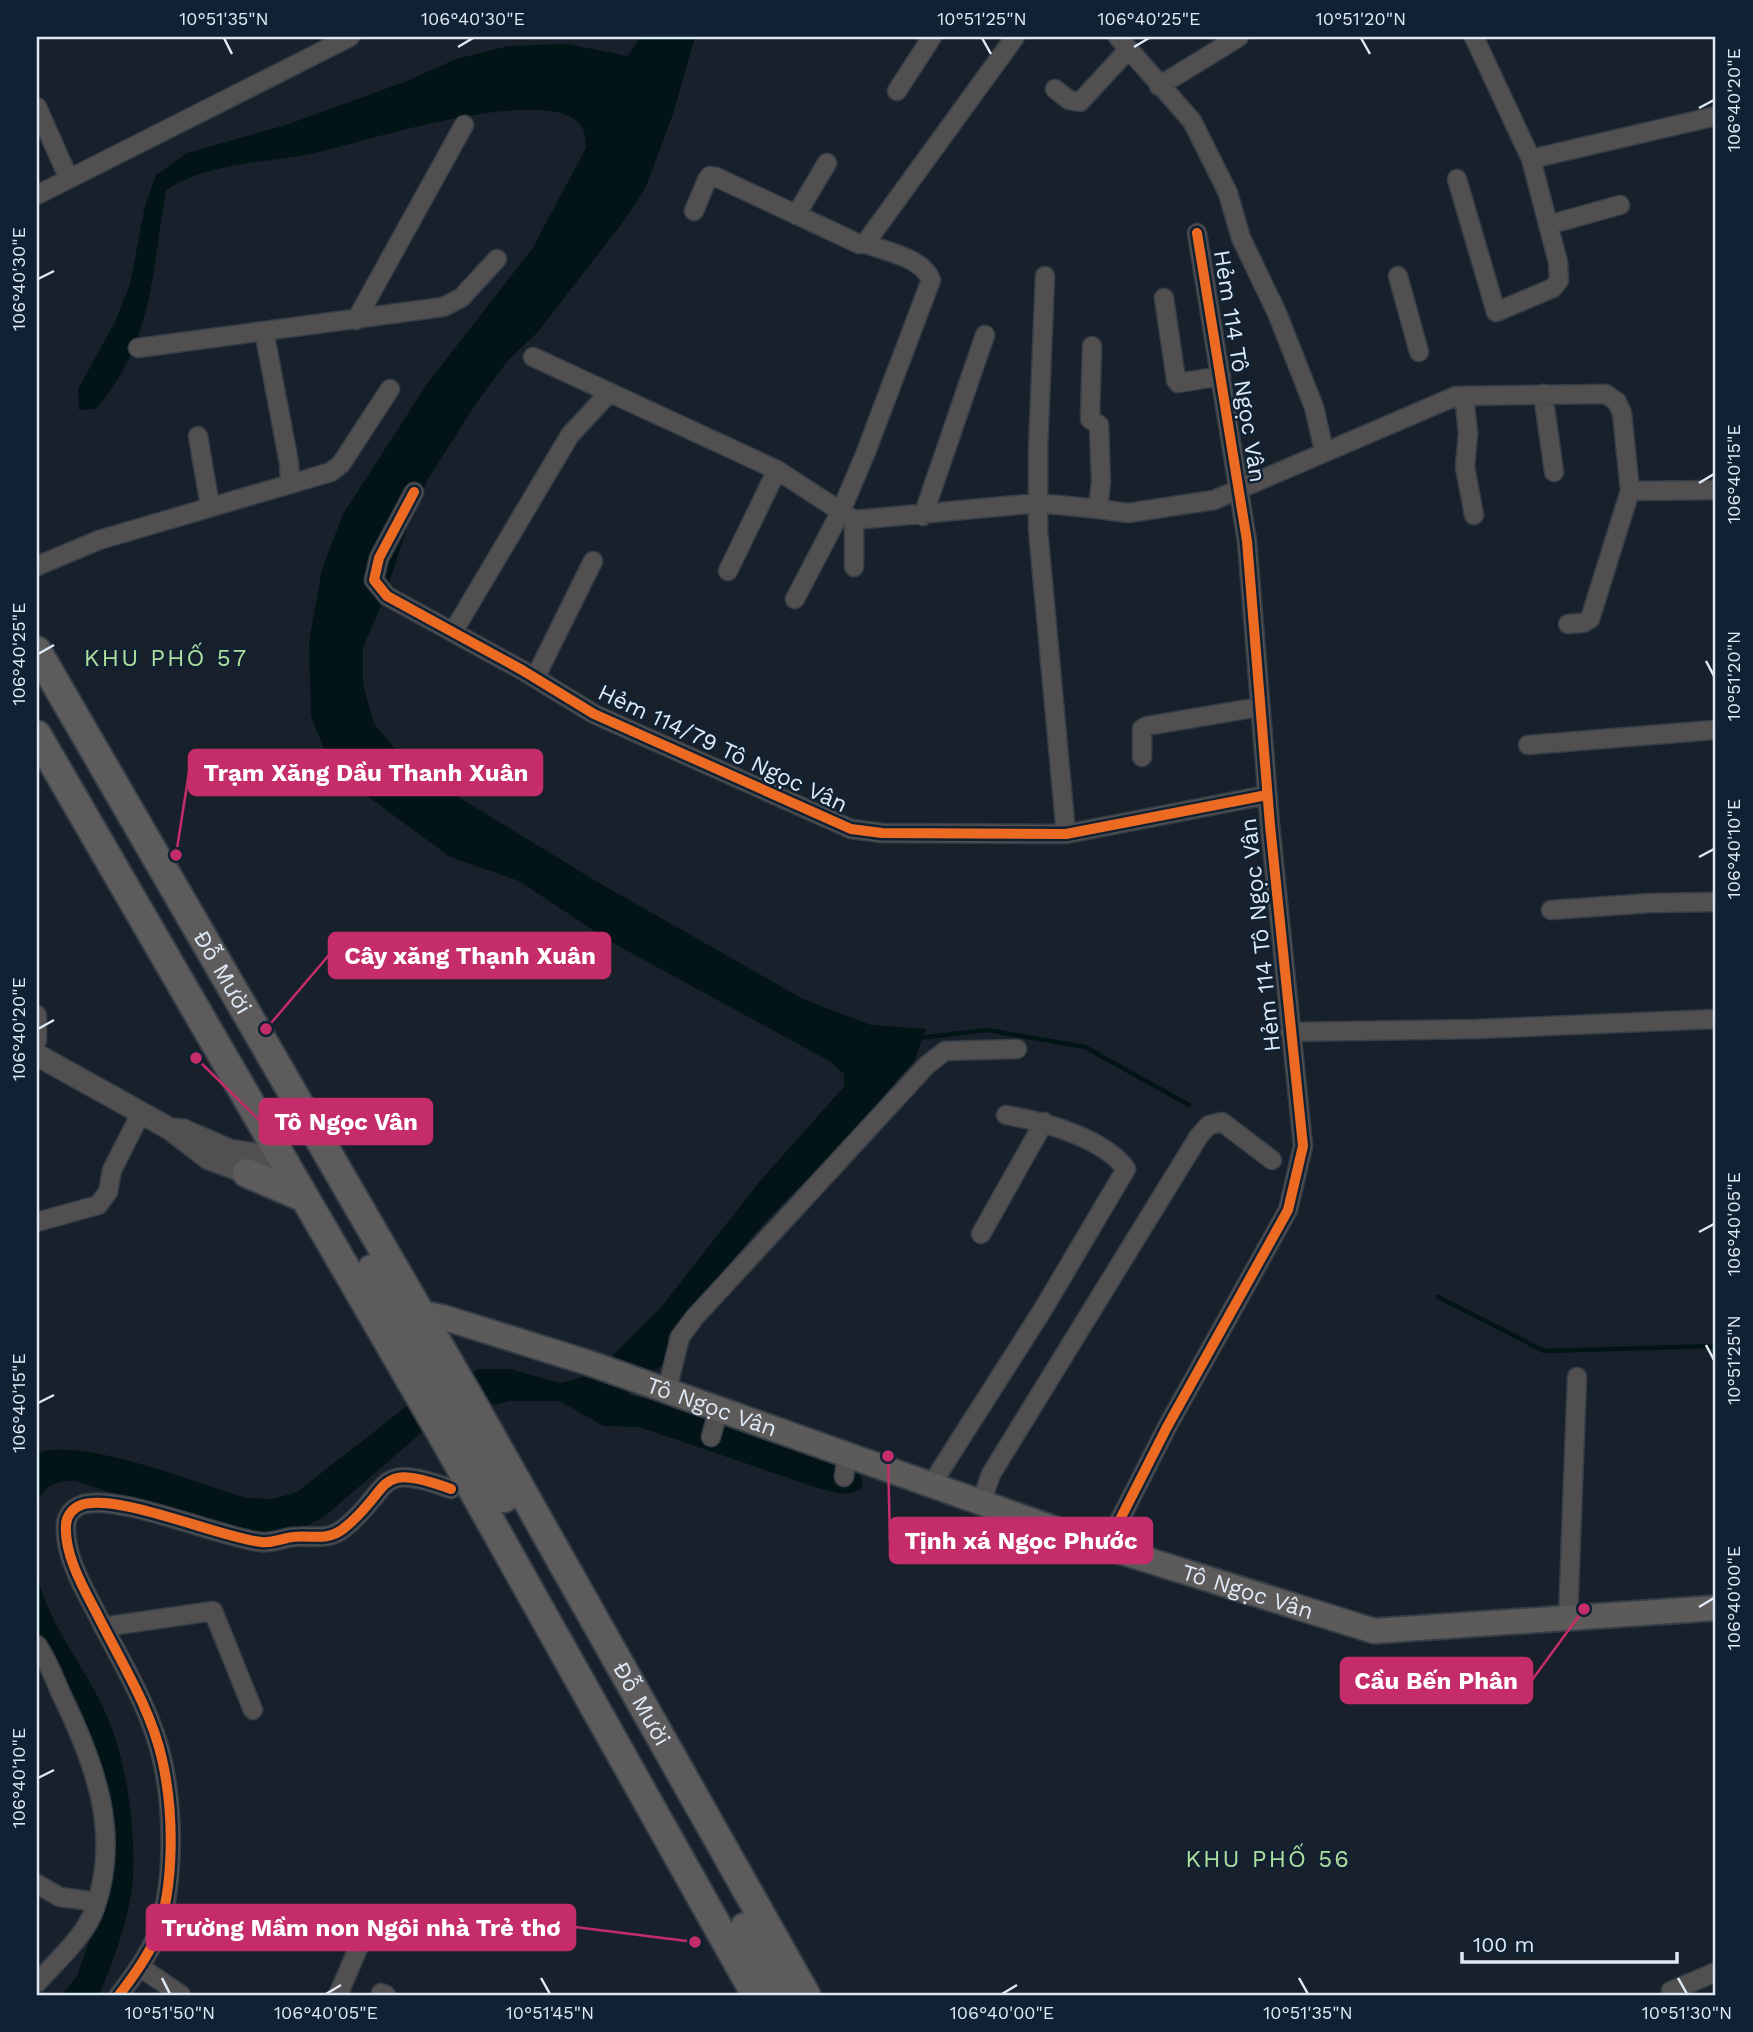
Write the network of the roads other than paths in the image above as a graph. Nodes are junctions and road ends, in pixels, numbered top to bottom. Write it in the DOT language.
graph roads {
  1 [pos="350,37"];
  2 [pos="932,37"];
  3 [pos="1240,37"];
  4 [pos="1474,37"];
  5 [pos="1007,40"];
  6 [pos="1123,43"];
  7 [pos="1159,86"];
  8 [pos="1055,89"];
  9 [pos="897,91"];
  10 [pos="37,107"];
  11 [pos="1716,116"];
  12 [pos="464,125"];
  13 [pos="1531,159"];
  14 [pos="827,163"];
  15 [pos="69,179"];
  16 [pos="1457,179"];
  17 [pos="37,195"];
  18 [pos="1620,205"];
  19 [pos="694,211"];
  20 [pos="796,215"];
  21 [pos="1548,225"];
  22 [pos="1197,233"];
  23 [pos="867,244"];
  24 [pos="497,259"];
  25 [pos="1045,276"];
  26 [pos="1398,276"];
  27 [pos="1164,298"];
  28 [pos="356,320"];
  29 [pos="264,331"];
  30 [pos="985,335"];
  31 [pos="1093,346"];
  32 [pos="138,348"];
  33 [pos="1419,352"];
  34 [pos="533,357"];
  35 [pos="1221,376"];
  36 [pos="390,389"];
  37 [pos="609,393"];
  38 [pos="1543,394"];
  39 [pos="1464,396"];
  40 [pos="198,436"];
  41 [pos="1324,451"];
  42 [pos="778,470"];
  43 [pos="1554,472"];
  44 [pos="290,482"];
  45 [pos="1238,487"];
  46 [pos="1716,490"];
  47 [pos="1630,491"];
  48 [pos="414,492"];
  49 [pos="1038,503"];
  50 [pos="210,506"];
  51 [pos="1098,509"];
  52 [pos="847,515"];
  53 [pos="1474,515"];
  54 [pos="923,516"];
  55 [pos="593,561"];
  56 [pos="37,566"];
  57 [pos="855,567"];
  58 [pos="728,571"];
  59 [pos="795,600"];
  60 [pos="1568,624"];
  61 [pos="453,632"];
  62 [pos="37,651"];
  63 [pos="535,678"];
  64 [pos="37,687"];
  65 [pos="1259,707"];
  66 [pos="1714,730"];
  67 [pos="37,735"];
  68 [pos="1528,745"];
  69 [pos="1142,757"];
  70 [pos="37,772"];
  71 [pos="1267,795"];
  72 [pos="1066,834"];
  73 [pos="1716,902"];
  74 [pos="1551,910"];
  75 [pos="37,1015"];
  76 [pos="1716,1018"];
  77 [pos="1290,1032"];
  78 [pos="37,1041"];
  79 [pos="1017,1049"];
  80 [pos="37,1055"];
  81 [pos="141,1113"];
  82 [pos="1006,1115"];
  83 [pos="1044,1122"];
  84 [pos="278,1147"];
  85 [pos="1272,1160"];
  86 [pos="293,1193"];
  87 [pos="37,1222"];
  88 [pos="981,1234"];
  89 [pos="409,1315"];
  90 [pos="1577,1377"];
  91 [pos="424,1382"];
  92 [pos="658,1387"];
  93 [pos="719,1411"];
  94 [pos="451,1428"];
  95 [pos="711,1437"];
  96 [pos="931,1485"];
  97 [pos="451,1489"];
  98 [pos="981,1503"];
  99 [pos="1106,1547"];
  100 [pos="1716,1608"];
  101 [pos="1569,1619"];
  102 [pos="103,1627"];
  103 [pos="37,1645"];
  104 [pos="253,1710"];
  105 [pos="718,1860"];
  106 [pos="37,1884"];
  107 [pos="97,1902"];
  108 [pos="365,1932"];
  109 [pos="140,1967"];
  110 [pos="1716,1972"];
  111 [pos="37,1983"];
  112 [pos="1671,1991"];
  113 [pos="119,1995"];
  114 [pos="181,1995"];
  115 [pos="338,1995"];
  116 [pos="739,1995"];
  117 [pos="756,1995"];
  118 [pos="782,1995"];
  119 [pos="806,1995"];
  1 -- 15 [label="street"];
  2 -- 9 [label="street"];
  3 -- 7 [label="street"];
  4 -- 13 [label="street"];
  5 -- 23 [label="street"];
  6 -- 7 [label="street"];
  6 -- 8 [label="street"];
  7 -- 41 [label="street"];
  10 -- 15 [label="street"];
  11 -- 13 [label="street"];
  12 -- 28 [label="street"];
  13 -- 21 [label="street"];
  14 -- 20 [label="street"];
  15 -- 17 [label="street"];
  16 -- 21 [label="street"];
  18 -- 21 [label="street"];
  19 -- 20 [label="street"];
  20 -- 23 [label="street"];
  22 -- 35 [label="street, Hẻm 114 Tô Ngọc Vân"];
  23 -- 52 [label="street"];
  24 -- 28 [label="street"];
  25 -- 49 [label="street"];
  26 -- 33 [label="street"];
  27 -- 35 [label="street"];
  28 -- 29 [label="street"];
  29 -- 32 [label="street"];
  29 -- 44 [label="street"];
  30 -- 54 [label="street"];
  31 -- 51 [label="street"];
  34 -- 37 [label="street"];
  35 -- 45 [label="street, Hẻm 114 Tô Ngọc Vân"];
  36 -- 44 [label="street"];
  37 -- 42 [label="street"];
  37 -- 61 [label="street"];
  38 -- 39 [label="street"];
  38 -- 43 [label="street"];
  38 -- 47 [label="street"];
  39 -- 41 [label="street"];
  39 -- 53 [label="street"];
  40 -- 50 [label="street"];
  41 -- 45 [label="street"];
  42 -- 52 [label="street"];
  42 -- 58 [label="street"];
  44 -- 50 [label="street"];
  45 -- 51 [label="street"];
  45 -- 65 [label="street, Hẻm 114 Tô Ngọc Vân"];
  46 -- 47 [label="street"];
  47 -- 60 [label="street"];
  48 -- 61 [label="street, Hẻm 114/79 Tô Ngọc Vân"];
  49 -- 51 [label="street"];
  49 -- 54 [label="street"];
  49 -- 72 [label="street"];
  50 -- 56 [label="street"];
  52 -- 54 [label="street"];
  52 -- 57 [label="street"];
  52 -- 59 [label="street"];
  55 -- 63 [label="street"];
  61 -- 63 [label="street, Hẻm 114/79 Tô Ngọc Vân"];
  62 -- 84 [label="highway, Đỗ Mười"];
  63 -- 72 [label="street, Hẻm 114/79 Tô Ngọc Vân"];
  64 -- 84 [label="highway, Đỗ Mười"];
  65 -- 69 [label="street"];
  65 -- 71 [label="street, Hẻm 114 Tô Ngọc Vân"];
  66 -- 68 [label="street"];
  67 -- 84 [label="highway, Đỗ Mười"];
  70 -- 84 [label="highway, Đỗ Mười"];
  71 -- 72 [label="street, Hẻm 114/79 Tô Ngọc Vân"];
  71 -- 77 [label="street, Hẻm 114 Tô Ngọc Vân"];
  73 -- 74 [label="street"];
  75 -- 78 [label="street"];
  76 -- 77 [label="street"];
  77 -- 99 [label="street, Hẻm 114 Tô Ngọc Vân"];
  79 -- 92 [label="street"];
  80 -- 81 [label="street"];
  81 -- 84 [label="street"];
  81 -- 87 [label="street"];
  82 -- 83 [label="street"];
  83 -- 88 [label="street"];
  83 -- 96 [label="street"];
  84 -- 86 [label="highway, Đỗ Mười"];
  84 -- 86 [label="highway"];
  84 -- 89 [label="highway, Đỗ Mười"];
  85 -- 98 [label="street"];
  86 -- 91 [label="highway, Đỗ Mười"];
  89 -- 91 [label="highway, Đỗ Mười"];
  89 -- 92 [label="main road, Tô Ngọc Vân"];
  90 -- 101 [label="street"];
  91 -- 94 [label="highway"];
  91 -- 94 [label="highway"];
  92 -- 93 [label="main road, Tô Ngọc Vân"];
  93 -- 95 [label="street"];
  93 -- 96 [label="main road, Tô Ngọc Vân"];
  94 -- 97 [label="highway"];
  94 -- 105 [label="highway, Đỗ Mười"];
  94 -- 117 [label="highway, Đỗ Mười"];
  96 -- 98 [label="main road, Tô Ngọc Vân"];
  97 -- 102 [label="street"];
  97 -- 116 [label="highway"];
  98 -- 99 [label="main road, Tô Ngọc Vân"];
  99 -- 101 [label="main road, Tô Ngọc Vân"];
  100 -- 101 [label="main road, Tô Ngọc Vân"];
  102 -- 104 [label="street"];
  102 -- 109 [label="street"];
  103 -- 107 [label="street"];
  105 -- 118 [label="highway, Đỗ Mười"];
  105 -- 119 [label="highway, Đỗ Mười"];
  106 -- 107 [label="street"];
  107 -- 111 [label="street"];
  108 -- 115 [label="street"];
  109 -- 113 [label="street"];
  109 -- 114 [label="street"];
  110 -- 112 [label="street"];
}
